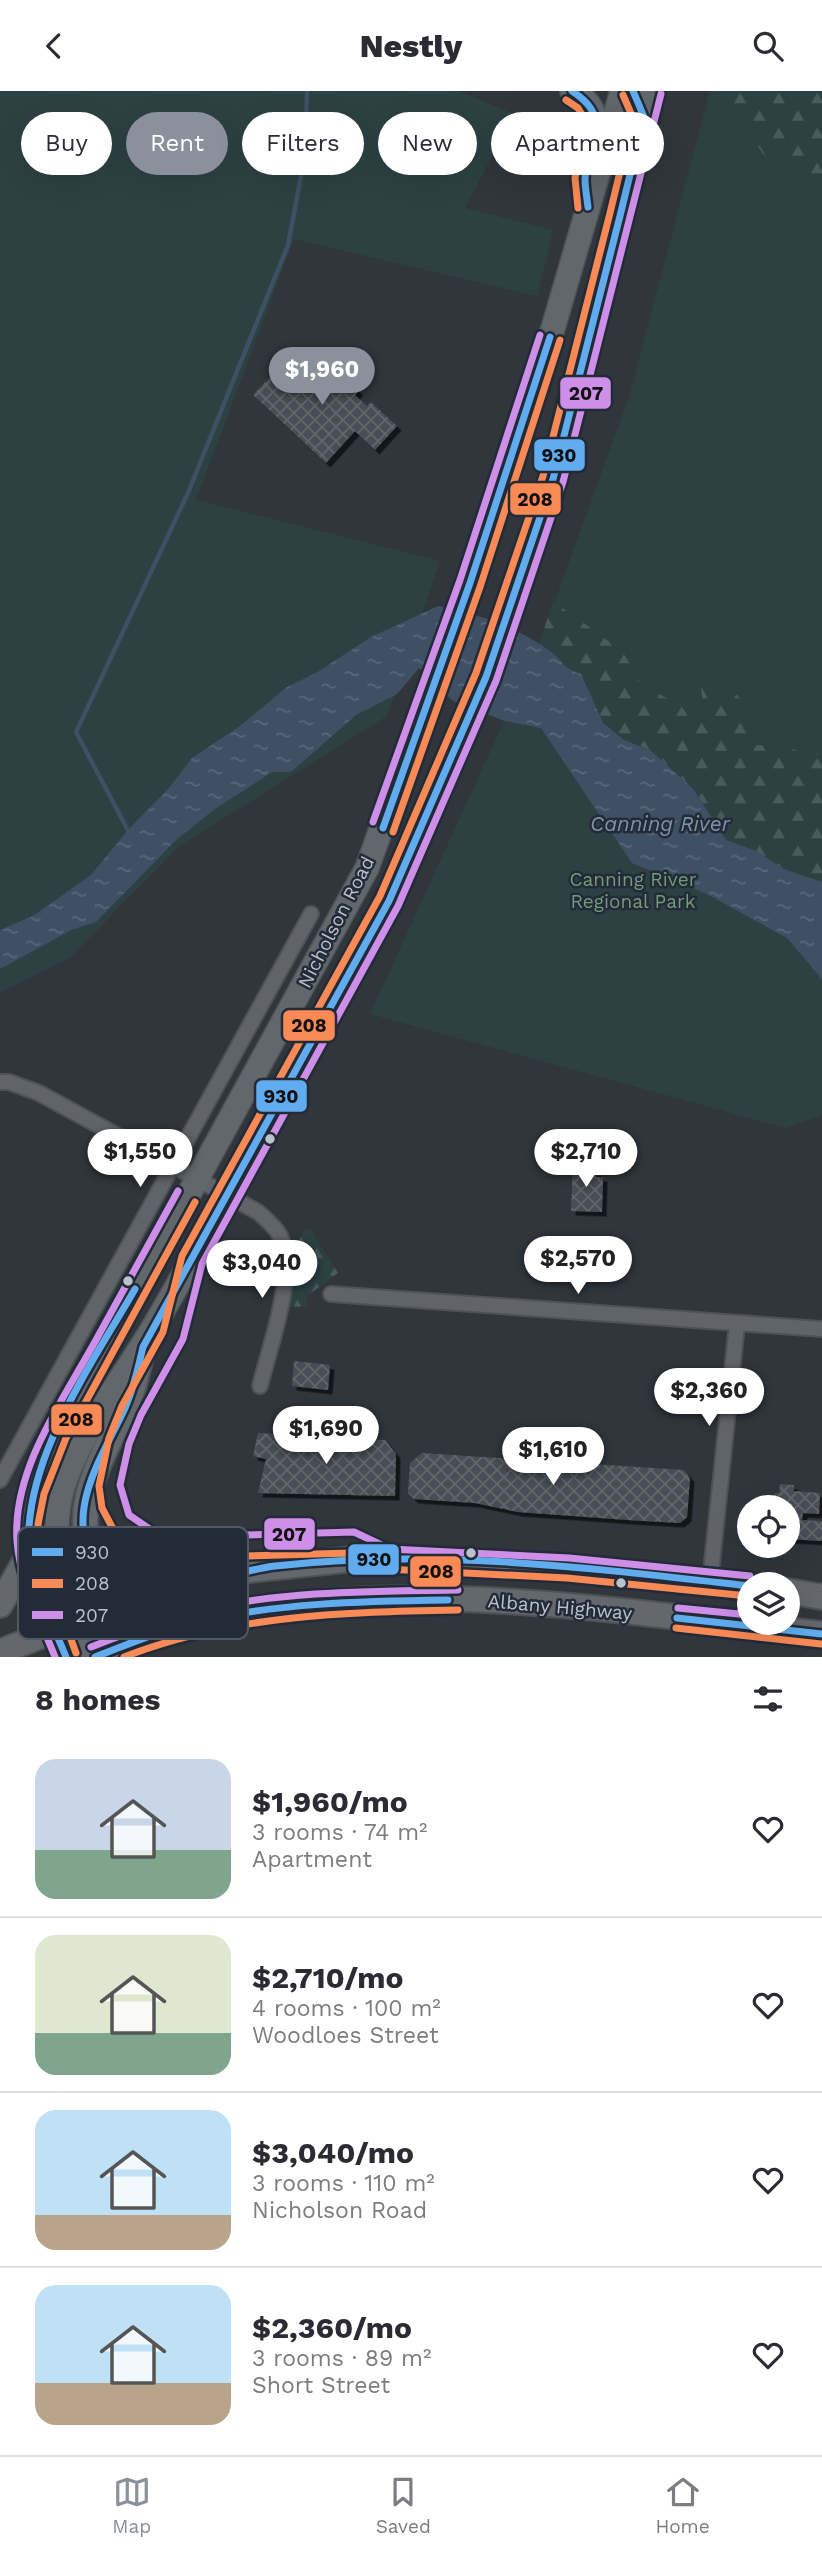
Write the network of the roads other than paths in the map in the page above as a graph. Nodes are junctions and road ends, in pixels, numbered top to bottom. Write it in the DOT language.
graph roads {
  1 [pos="572,91"];
  2 [pos="622,91"];
  3 [pos="633,91"];
  4 [pos="651,91"];
  5 [pos="642,112"];
  6 [pos="645,112"];
  7 [pos="629,175"];
  8 [pos="588,207"];
  9 [pos="311,914"];
  10 [pos="0,1083"];
  11 [pos="173,1166"];
  12 [pos="196,1178"];
  13 [pos="228,1196"];
  14 [pos="331,1294"];
  15 [pos="737,1324"];
  16 [pos="822,1329"];
  17 [pos="143,1347"];
  18 [pos="260,1387"];
  19 [pos="0,1480"];
  20 [pos="30,1527"];
  21 [pos="57,1527"];
  22 [pos="85,1527"];
  23 [pos="248,1571"];
  24 [pos="18,1574"];
  25 [pos="710,1581"];
  26 [pos="737,1584"];
  27 [pos="800,1593"];
  28 [pos="822,1597"];
  29 [pos="0,1605"];
  30 [pos="248,1612"];
  31 [pos="822,1634"];
  32 [pos="33,1639"];
  33 [pos="67,1639"];
  34 [pos="79,1639"];
  35 [pos="145,1639"];
  36 [pos="0,1652"];
  37 [pos="66,1657"];
  38 [pos="94,1657"];
  1 -- 8 [label="main road"];
  2 -- 8 [label="main road, Nicholson Road"];
  3 -- 5 [label="main road"];
  4 -- 6 [label="main road, Nicholson Road"];
  7 -- 13 [label="main road, Nicholson Road"];
  8 -- 12 [label="main road, Nicholson Road"];
  9 -- 11 [label="street, Nicholson Road"];
  10 -- 11 [label="street"];
  11 -- 12 [label="street"];
  11 -- 19 [label="street, Nicholson Road"];
  12 -- 13 [label="street"];
  12 -- 20 [label="main road, Nicholson Road"];
  13 -- 17 [label="main road, Nicholson Road"];
  13 -- 18 [label="street"];
  14 -- 15 [label="street"];
  15 -- 16 [label="street"];
  15 -- 25 [label="street"];
  17 -- 21 [label="main road, Nicholson Road"];
  17 -- 22 [label="highway"];
  23 -- 25 [label="highway, Albany Highway"];
  24 -- 29 [label="highway"];
  25 -- 26 [label="highway, Albany Highway"];
  27 -- 28 [label="highway"];
  30 -- 31 [label="highway, Albany Highway"];
  32 -- 36 [label="highway, Albany Highway"];
  33 -- 37 [label="main road, Nicholson Road"];
  34 -- 38 [label="main road, Nicholson Road"];
  35 -- 38 [label="highway, Albany Highway"];
}
